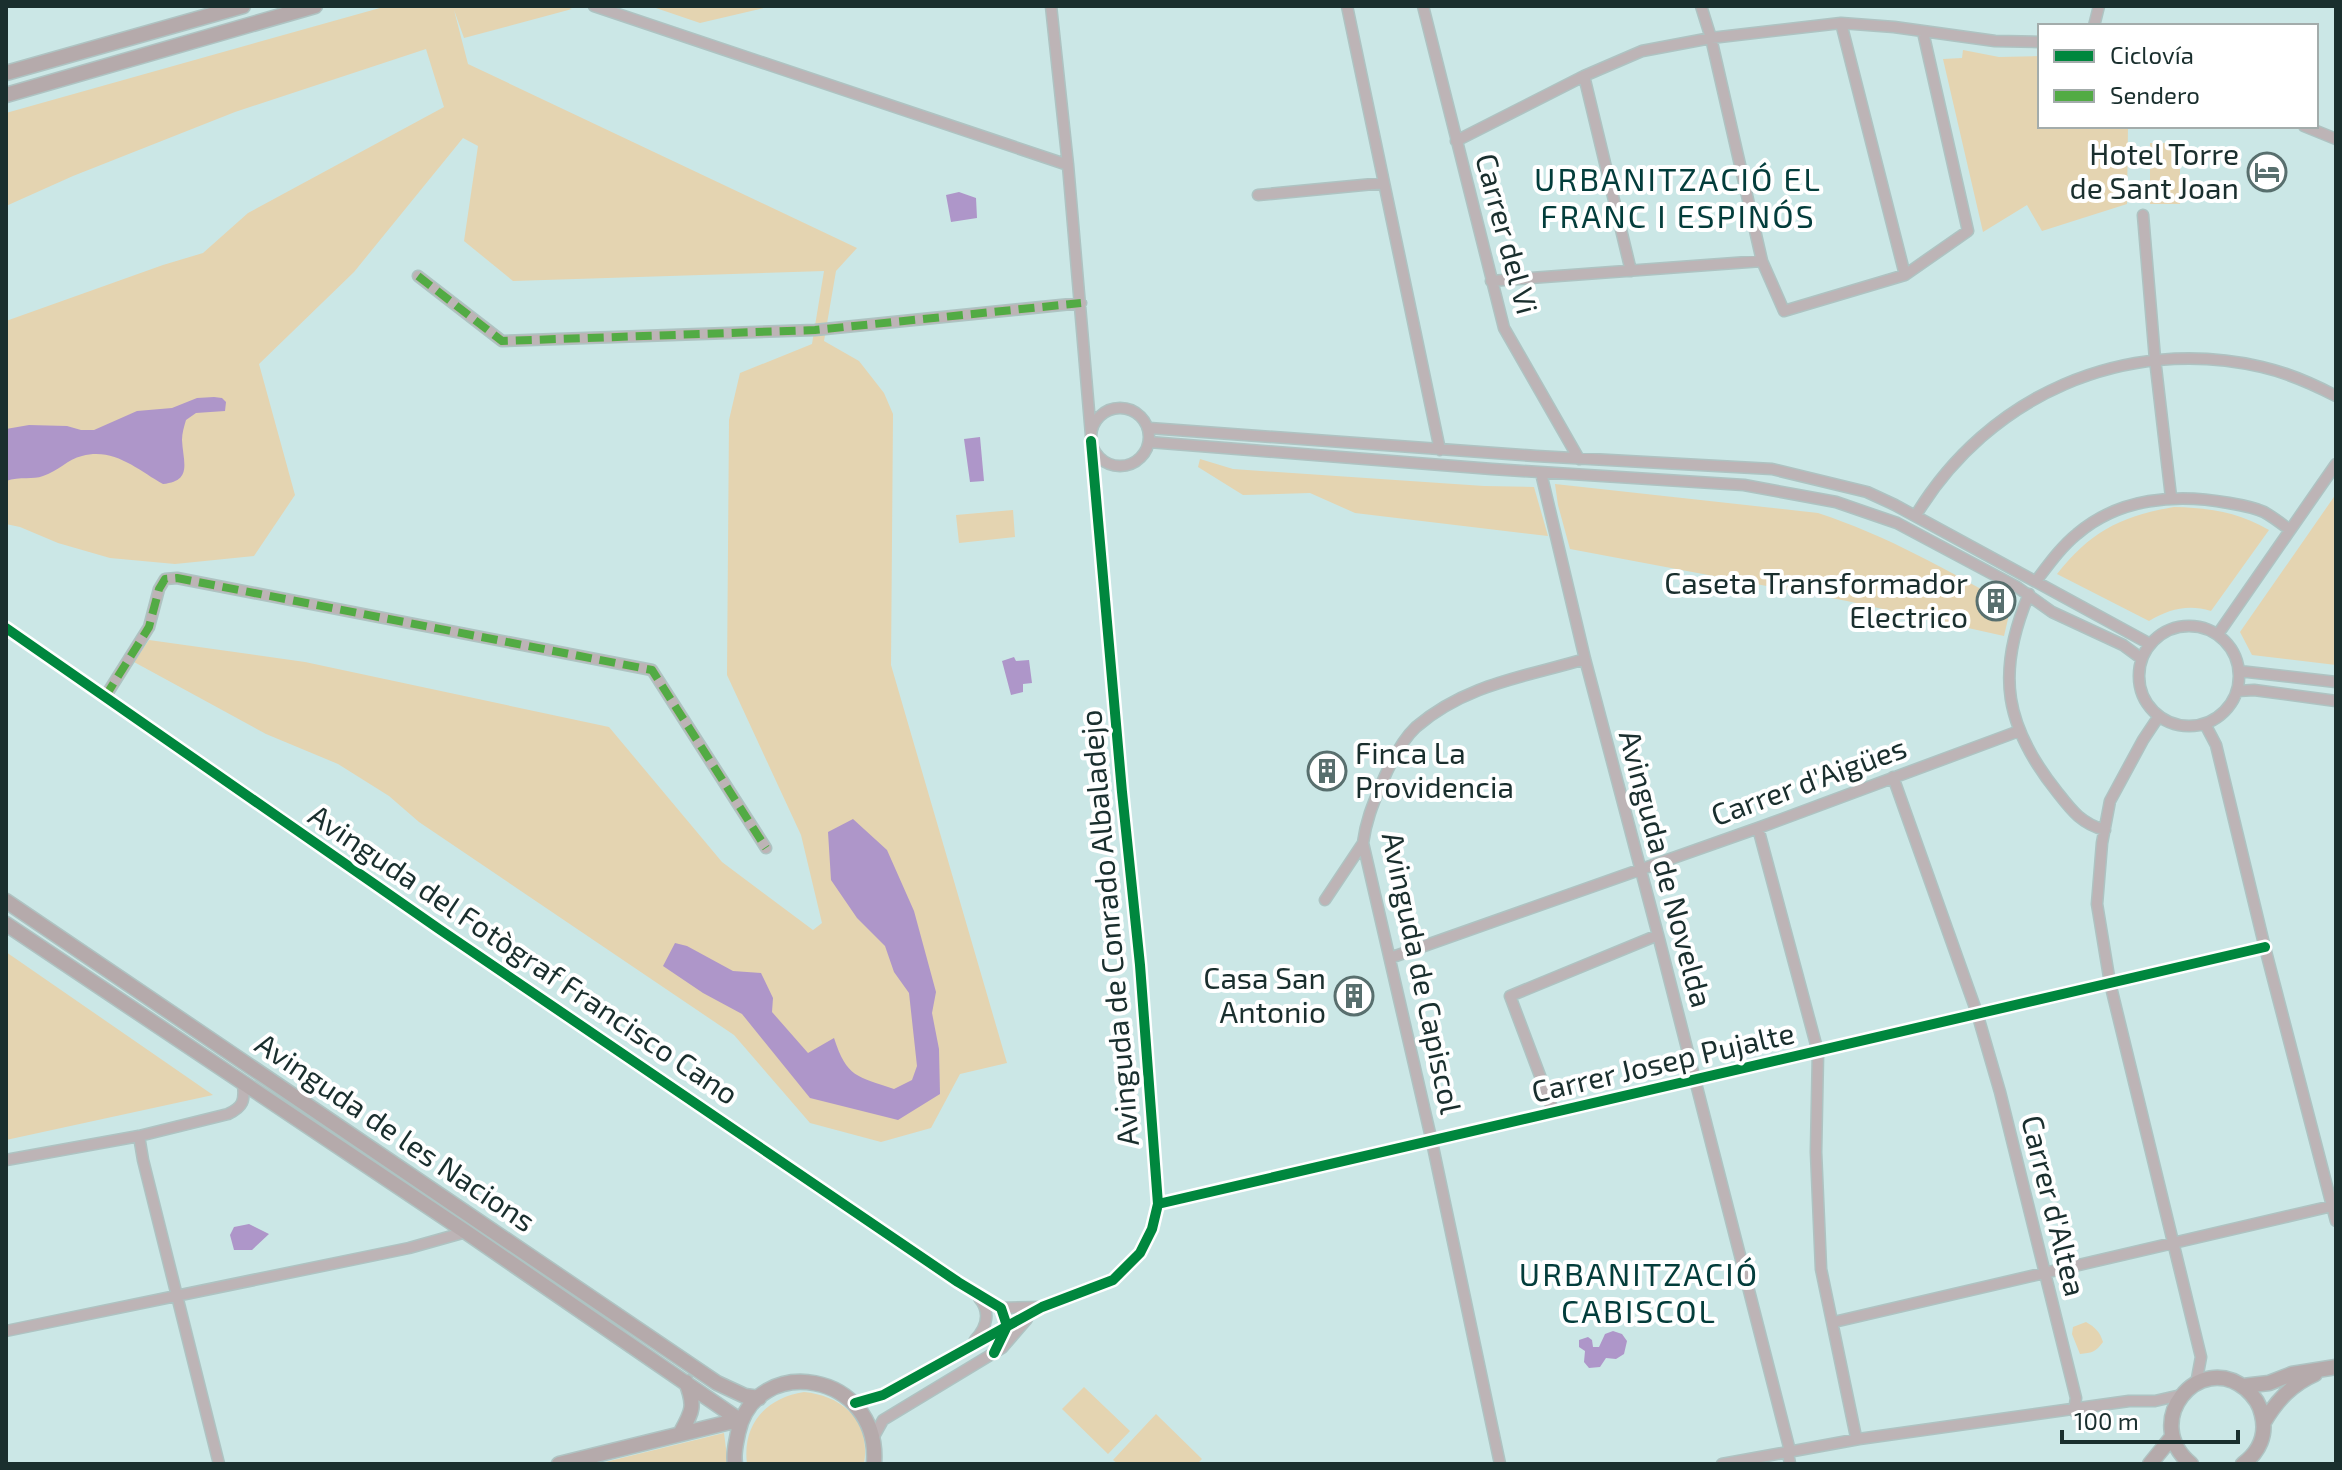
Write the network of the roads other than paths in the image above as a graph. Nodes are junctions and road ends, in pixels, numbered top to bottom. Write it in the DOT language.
graph roads {
  1 [pos="243,6"];
  2 [pos="315,6"];
  3 [pos="594,6"];
  4 [pos="1051,6"];
  5 [pos="1347,6"];
  6 [pos="1423,6"];
  7 [pos="1701,6"];
  8 [pos="1841,23"];
  9 [pos="1923,32"];
  10 [pos="1711,38"];
  11 [pos="2038,42"];
  12 [pos="6,73"];
  13 [pos="1584,76"];
  14 [pos="6,95"];
  15 [pos="2309,128"];
  16 [pos="2336,139"];
  17 [pos="1456,141"];
  18 [pos="1068,165"];
  19 [pos="1384,183"];
  20 [pos="1258,195"];
  21 [pos="2143,215"];
  22 [pos="1762,261"];
  23 [pos="1631,271"];
  24 [pos="1905,275"];
  25 [pos="418,276"];
  26 [pos="1491,281"];
  27 [pos="1081,303"];
  28 [pos="2155,359"];
  29 [pos="2336,396"];
  30 [pos="1089,399"];
  31 [pos="1108,410"];
  32 [pos="1149,428"];
  33 [pos="1091,438"];
  34 [pos="1149,442"];
  35 [pos="1440,450"];
  36 [pos="1579,459"];
  37 [pos="2336,464"];
  38 [pos="1117,466"];
  39 [pos="1541,473"];
  40 [pos="1095,480"];
  41 [pos="2171,497"];
  42 [pos="1916,515"];
  43 [pos="2290,530"];
  44 [pos="2036,581"];
  45 [pos="2029,594"];
  46 [pos="6,628"];
  47 [pos="2218,634"];
  48 [pos="2150,644"];
  49 [pos="1585,659"];
  50 [pos="2142,659"];
  51 [pos="2239,671"];
  52 [pos="2336,682"];
  53 [pos="2237,691"];
  54 [pos="105,697"];
  55 [pos="2336,701"];
  56 [pos="2159,716"];
  57 [pos="2205,724"];
  58 [pos="2019,731"];
  59 [pos="1893,777"];
  60 [pos="1758,828"];
  61 [pos="2105,830"];
  62 [pos="1363,843"];
  63 [pos="766,848"];
  64 [pos="1640,869"];
  65 [pos="1325,900"];
  66 [pos="6,901"];
  67 [pos="6,924"];
  68 [pos="1658,935"];
  69 [pos="2265,947"];
  70 [pos="1390,958"];
  71 [pos="2110,983"];
  72 [pos="1977,1013"];
  73 [pos="1818,1052"];
  74 [pos="1695,1080"];
  75 [pos="243,1084"];
  76 [pos="1554,1113"];
  77 [pos="139,1136"];
  78 [pos="1432,1142"];
  79 [pos="6,1160"];
  80 [pos="1158,1204"];
  81 [pos="2332,1206"];
  82 [pos="2336,1221"];
  83 [pos="466,1232"];
  84 [pos="2174,1244"];
  85 [pos="2044,1274"];
  86 [pos="972,1290"];
  87 [pos="177,1295"];
  88 [pos="1042,1307"];
  89 [pos="1001,1308"];
  90 [pos="1834,1322"];
  91 [pos="1007,1326"];
  92 [pos="6,1331"];
  93 [pos="969,1347"];
  94 [pos="998,1350"];
  95 [pos="2201,1357"];
  96 [pos="2331,1368"];
  97 [pos="2219,1378"];
  98 [pos="686,1382"];
  99 [pos="2196,1384"];
  100 [pos="2243,1386"];
  101 [pos="2181,1395"];
  102 [pos="759,1398"];
  103 [pos="855,1403"];
  104 [pos="2074,1411"];
  105 [pos="741,1422"];
  106 [pos="2264,1422"];
  107 [pos="680,1434"];
  108 [pos="2172,1437"];
  109 [pos="873,1438"];
  110 [pos="1859,1439"];
  111 [pos="1789,1459"];
  112 [pos="219,1464"];
  113 [pos="559,1464"];
  114 [pos="735,1464"];
  115 [pos="874,1464"];
  116 [pos="1500,1464"];
  117 [pos="1722,1464"];
  118 [pos="2150,1464"];
  119 [pos="2191,1464"];
  120 [pos="2243,1464"];
  1 -- 12 [label="street"];
  2 -- 14 [label="street"];
  3 -- 18 [label="street"];
  4 -- 18 [label="street, Avinguda de Conrado Albaladejo"];
  5 -- 19 [label="street"];
  6 -- 17 [label="street, Carrer del Vi"];
  7 -- 10 [label="street"];
  8 -- 9 [label="street"];
  8 -- 10 [label="street"];
  8 -- 24 [label="street"];
  9 -- 11 [label="street"];
  9 -- 24 [label="street"];
  10 -- 13 [label="street"];
  10 -- 22 [label="street"];
  13 -- 17 [label="street"];
  13 -- 23 [label="street"];
  15 -- 16 [label="street"];
  17 -- 26 [label="street, Carrer del Vi"];
  18 -- 27 [label="street, Avinguda de Conrado Albaladejo"];
  19 -- 20 [label="street"];
  19 -- 35 [label="street"];
  21 -- 28 [label="street"];
  22 -- 23 [label="street"];
  22 -- 24 [label="street"];
  23 -- 26 [label="street"];
  25 -- 27 [label="street"];
  26 -- 36 [label="street, Carrer del Vi"];
  27 -- 30 [label="street, Avinguda de Conrado Albaladejo"];
  28 -- 29 [label="street"];
  28 -- 41 [label="street"];
  28 -- 42 [label="street"];
  30 -- 31 [label="street"];
  30 -- 33 [label="street, Avinguda de Conrado Albaladejo"];
  31 -- 32 [label="street"];
  31 -- 33 [label="street"];
  32 -- 34 [label="street"];
  32 -- 35 [label="street"];
  33 -- 38 [label="street"];
  33 -- 40 [label="street, Avinguda de Conrado Albaladejo"];
  34 -- 38 [label="street"];
  34 -- 39 [label="street"];
  35 -- 36 [label="street"];
  36 -- 42 [label="street"];
  37 -- 43 [label="street"];
  38 -- 40 [label="street"];
  39 -- 45 [label="street"];
  39 -- 49 [label="street, Avinguda de Novelda"];
  40 -- 80 [label="street, Avinguda de Conrado Albaladejo"];
  41 -- 43 [label="street"];
  41 -- 44 [label="street"];
  42 -- 44 [label="street"];
  43 -- 47 [label="street"];
  44 -- 48 [label="street"];
  45 -- 50 [label="street"];
  45 -- 58 [label="street"];
  46 -- 54 [label="street, Avinguda del Fotògraf Francisco Cano"];
  47 -- 48 [label="street"];
  47 -- 51 [label="street"];
  48 -- 50 [label="street"];
  49 -- 62 [label="street, Avinguda de Capiscol"];
  49 -- 64 [label="street, Avinguda de Novelda"];
  50 -- 56 [label="street"];
  51 -- 52 [label="street"];
  51 -- 53 [label="street"];
  53 -- 55 [label="street"];
  53 -- 57 [label="street"];
  54 -- 63 [label="street"];
  54 -- 86 [label="street, Avinguda del Fotògraf Francisco Cano"];
  56 -- 57 [label="street"];
  56 -- 61 [label="street"];
  57 -- 69 [label="street"];
  58 -- 59 [label="street, Carrer d'Aigües"];
  58 -- 61 [label="street"];
  59 -- 60 [label="street, Carrer d'Aigües"];
  59 -- 72 [label="street, Carrer d'Altea"];
  60 -- 64 [label="street, Carrer d'Aigües"];
  60 -- 73 [label="street"];
  61 -- 71 [label="street"];
  62 -- 65 [label="street"];
  62 -- 70 [label="street, Avinguda de Capiscol"];
  64 -- 68 [label="street, Avinguda de Novelda"];
  64 -- 70 [label="street, Carrer d'Aigües"];
  66 -- 102 [label="street, Avinguda de les Nacions"];
  67 -- 75 [label="street, Avinguda de les Nacions"];
  68 -- 74 [label="street, Avinguda de Novelda"];
  68 -- 76 [label="street"];
  69 -- 71 [label="street, Carrer Josep Pujalte"];
  69 -- 81 [label="street"];
  70 -- 78 [label="street, Avinguda de Capiscol"];
  71 -- 72 [label="street, Carrer Josep Pujalte"];
  71 -- 84 [label="street"];
  72 -- 73 [label="street, Carrer Josep Pujalte"];
  72 -- 85 [label="street, Carrer d'Altea"];
  73 -- 74 [label="street, Carrer Josep Pujalte"];
  73 -- 90 [label="street"];
  74 -- 76 [label="street, Carrer Josep Pujalte"];
  74 -- 111 [label="street, Avinguda de Novelda"];
  75 -- 77 [label="street"];
  75 -- 83 [label="street, Avinguda de les Nacions"];
  76 -- 78 [label="street, Carrer Josep Pujalte"];
  77 -- 79 [label="street"];
  77 -- 87 [label="street"];
  78 -- 80 [label="street, Carrer Josep Pujalte"];
  78 -- 116 [label="street, Avinguda de Capiscol"];
  80 -- 88 [label="street"];
  81 -- 82 [label="street"];
  81 -- 84 [label="street"];
  83 -- 87 [label="street"];
  83 -- 98 [label="street, Avinguda de les Nacions"];
  84 -- 85 [label="street"];
  84 -- 95 [label="street"];
  85 -- 90 [label="street"];
  85 -- 104 [label="street, Carrer d'Altea"];
  86 -- 89 [label="street, Avinguda del Fotògraf Francisco Cano"];
  86 -- 93 [label="street"];
  87 -- 92 [label="street"];
  87 -- 112 [label="street"];
  88 -- 89 [label="street"];
  88 -- 91 [label="street"];
  88 -- 94 [label="street"];
  89 -- 91 [label="street"];
  90 -- 110 [label="street"];
  91 -- 93 [label="street"];
  91 -- 94 [label="street"];
  93 -- 103 [label="street"];
  94 -- 109 [label="street"];
  95 -- 97 [label="street"];
  95 -- 99 [label="street"];
  96 -- 100 [label="street"];
  96 -- 106 [label="street"];
  97 -- 99 [label="street"];
  97 -- 100 [label="street"];
  98 -- 105 [label="street, Avinguda de les Nacions"];
  98 -- 107 [label="street"];
  99 -- 101 [label="street"];
  100 -- 106 [label="street"];
  101 -- 104 [label="street"];
  101 -- 108 [label="street"];
  102 -- 103 [label="street"];
  102 -- 105 [label="street"];
  103 -- 109 [label="street"];
  104 -- 110 [label="street"];
  105 -- 107 [label="street"];
  105 -- 114 [label="street"];
  106 -- 120 [label="street"];
  107 -- 113 [label="street"];
  108 -- 118 [label="street"];
  108 -- 119 [label="street"];
  109 -- 115 [label="street"];
  110 -- 111 [label="street"];
  111 -- 117 [label="street"];
}
